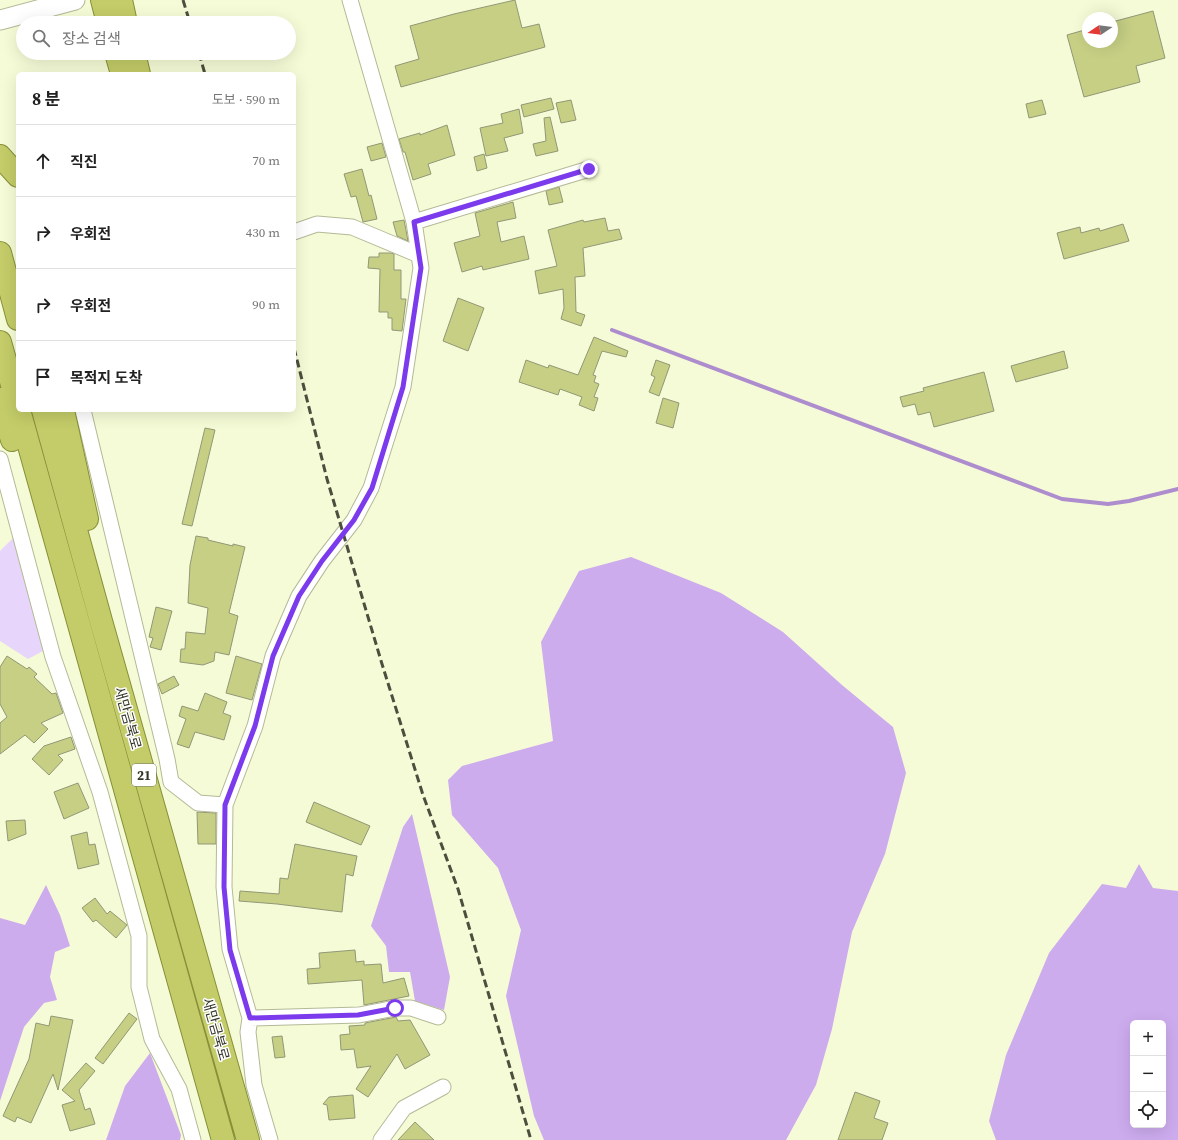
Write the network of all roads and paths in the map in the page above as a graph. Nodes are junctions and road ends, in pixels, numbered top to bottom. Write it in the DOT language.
graph roads {
  1 [pos="75,0"];
  2 [pos="102,0"];
  3 [pos="121,0"];
  4 [pos="350,0"];
  5 [pos="106,16"];
  6 [pos="124,16"];
  7 [pos="0,20"];
  8 [pos="118,60"];
  9 [pos="136,60"];
  10 [pos="121,72"];
  11 [pos="139,72"];
  12 [pos="0,156"];
  13 [pos="589,169"];
  14 [pos="16,174"];
  15 [pos="414,222"];
  16 [pos="296,231"];
  17 [pos="0,253"];
  18 [pos="419,255"];
  19 [pos="16,312"];
  20 [pos="0,342"];
  21 [pos="0,399"];
  22 [pos="16,399"];
  23 [pos="20,412"];
  24 [pos="44,412"];
  25 [pos="63,412"];
  26 [pos="83,412"];
  27 [pos="0,459"];
  28 [pos="63,567"];
  29 [pos="101,621"];
  30 [pos="225,805"];
  31 [pos="438,1016"];
  32 [pos="250,1018"];
  33 [pos="443,1087"];
  34 [pos="193,1140"];
  35 [pos="223,1140"];
  36 [pos="248,1140"];
  37 [pos="270,1140"];
  38 [pos="381,1140"];
  1 -- 7 [label="street"];
  2 -- 5 [label="highway"];
  3 -- 6 [label="highway"];
  4 -- 15 [label="street"];
  8 -- 10 [label="highway"];
  9 -- 11 [label="highway"];
  12 -- 14 [label="highway"];
  13 -- 15 [label="street"];
  15 -- 18 [label="street"];
  16 -- 18 [label="street"];
  17 -- 19 [label="highway"];
  18 -- 30 [label="street"];
  20 -- 22 [label="highway"];
  21 -- 28 [label="highway"];
  23 -- 28 [label="highway, 새만금북로 / 21"];
  24 -- 29 [label="highway, 새만금북로 / 21"];
  25 -- 29 [label="highway"];
  26 -- 30 [label="street"];
  27 -- 34 [label="street"];
  28 -- 35 [label="highway, 새만금북로 / 21"];
  29 -- 36 [label="highway, 새만금북로 / 21"];
  30 -- 32 [label="street"];
  31 -- 32 [label="street"];
  32 -- 37 [label="street"];
  33 -- 38 [label="street"];
}
